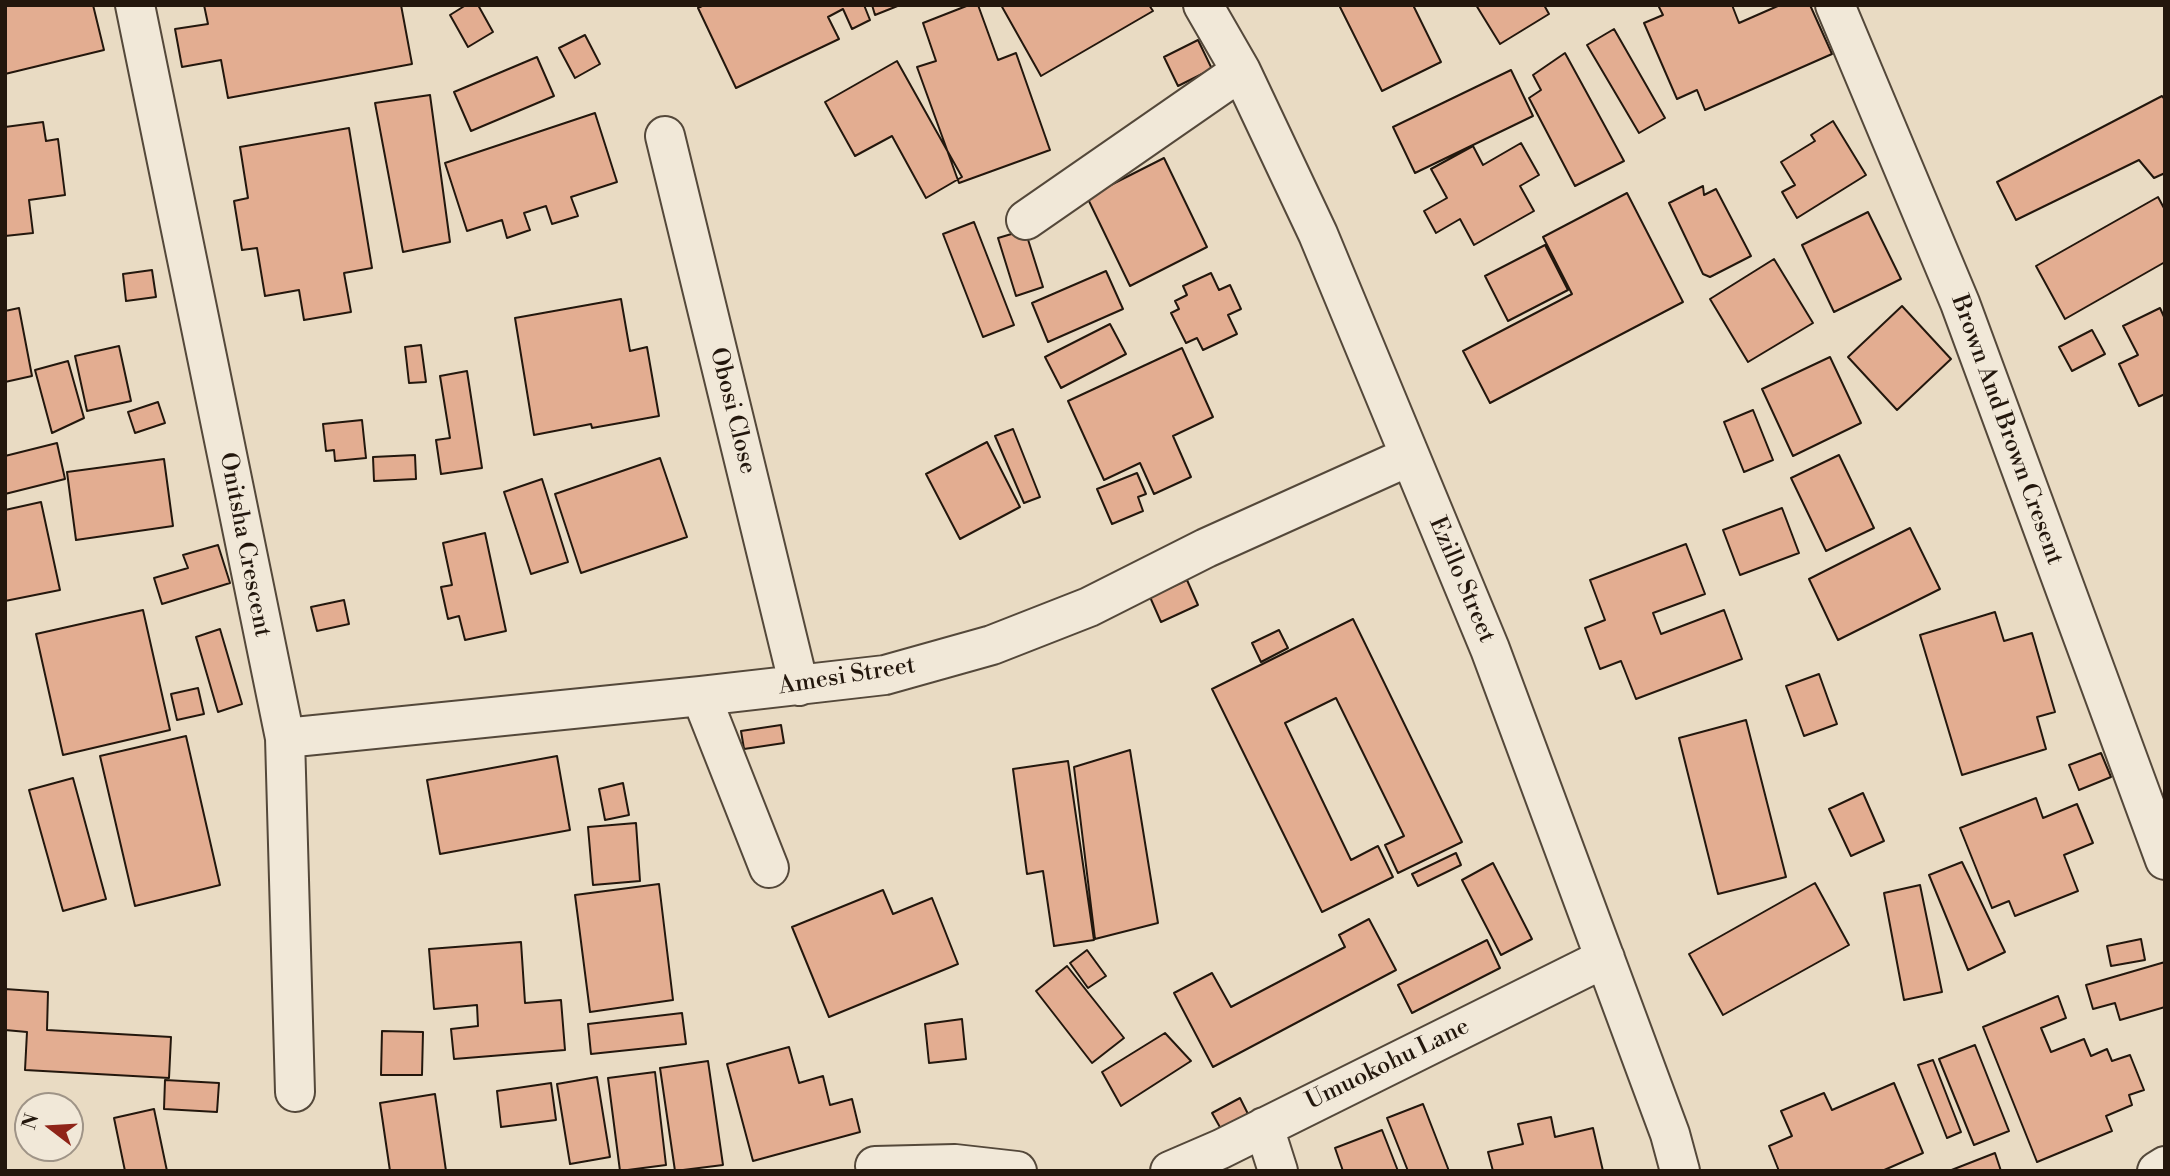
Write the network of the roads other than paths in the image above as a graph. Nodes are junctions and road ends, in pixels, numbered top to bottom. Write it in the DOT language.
graph roads {
  1 [pos="135,5"];
  2 [pos="1203,5"];
  3 [pos="1835,5"];
  4 [pos="1241,71"];
  5 [pos="665,136"];
  6 [pos="1026,220"];
  7 [pos="1410,456"];
  8 [pos="799,686"];
  9 [pos="701,696"];
  10 [pos="285,738"];
  11 [pos="2165,860"];
  12 [pos="769,868"];
  13 [pos="1605,958"];
  14 [pos="295,1092"];
  15 [pos="1264,1127"];
  16 [pos="875,1166"];
  17 [pos="2165,1166"];
  18 [pos="1017,1171"];
  19 [pos="1170,1171"];
  20 [pos="1278,1171"];
  21 [pos="1680,1171"];
  22 [pos="2157,1171"];
  1 -- 10 [label="street, Onitsha Crescent"];
  2 -- 4 [label="street, Ezillo Street"];
  3 -- 11 [label="street, Brown And Brown Cresent"];
  4 -- 6 [label="street"];
  4 -- 7 [label="street, Ezillo Street"];
  5 -- 8 [label="street, Obosi Close"];
  7 -- 8 [label="street, Amesi Street"];
  7 -- 13 [label="street, Ezillo Street"];
  8 -- 9 [label="street, Amesi Street"];
  9 -- 10 [label="street, Amesi Street"];
  9 -- 12 [label="street"];
  10 -- 14 [label="street, Onitsha Crescent"];
  13 -- 15 [label="street, Umuokohu Lane"];
  13 -- 21 [label="street, Ezillo Street"];
  15 -- 19 [label="street, Umuokohu Lane"];
  15 -- 20 [label="street"];
  16 -- 18 [label="street"];
  17 -- 22 [label="street"];
}
